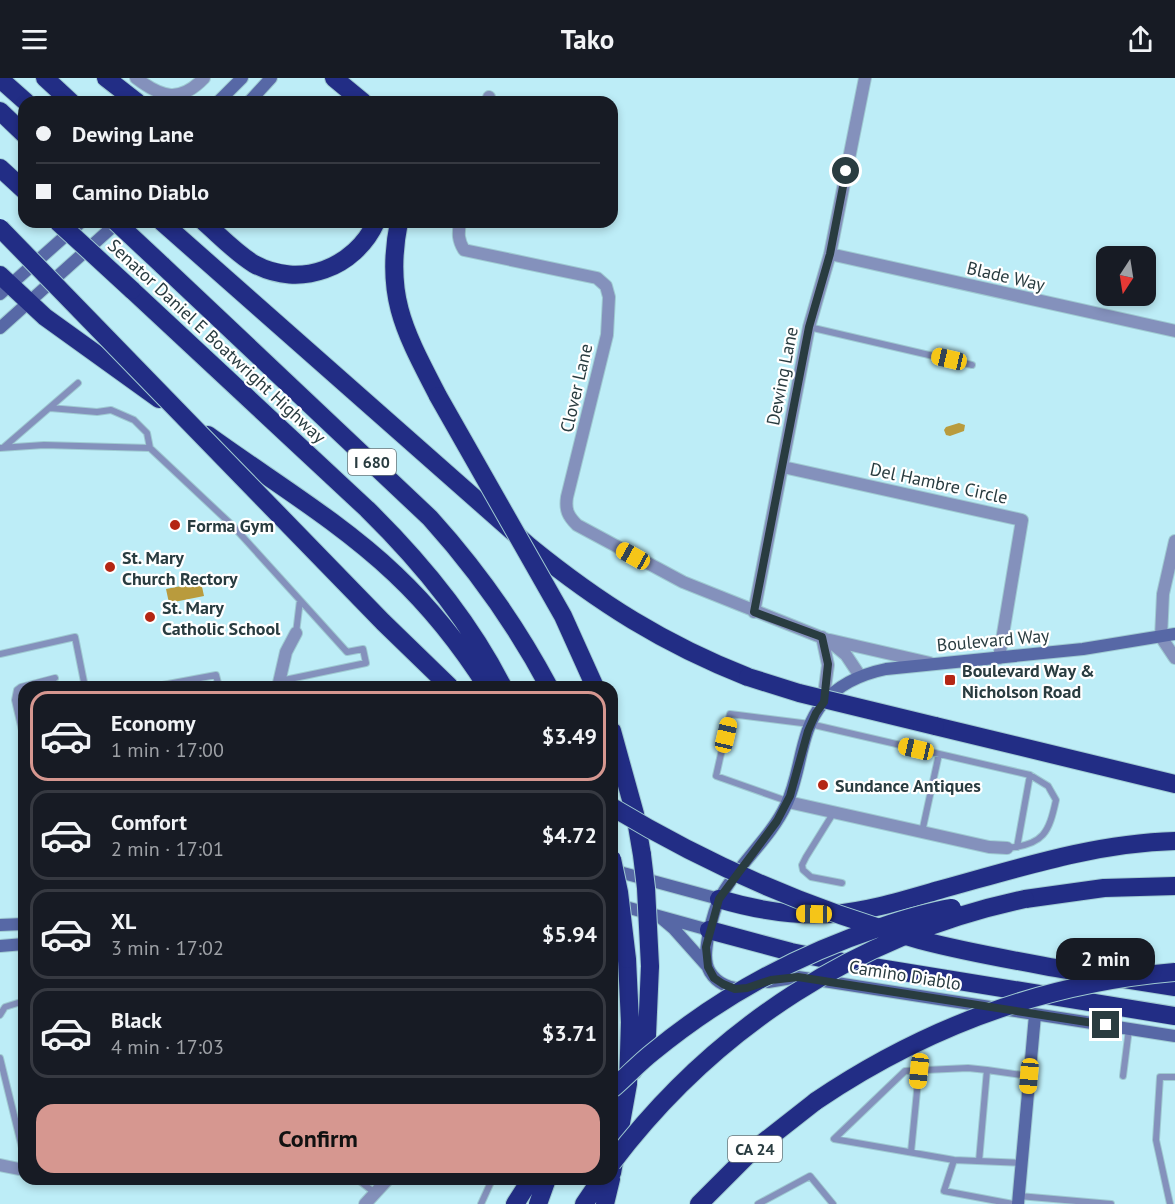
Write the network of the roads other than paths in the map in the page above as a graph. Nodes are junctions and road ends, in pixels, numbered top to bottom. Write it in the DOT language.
graph roads {
  1 [pos="45,78"];
  2 [pos="106,78"];
  3 [pos="136,78"];
  4 [pos="204,78"];
  5 [pos="242,78"];
  6 [pos="271,78"];
  7 [pos="334,78"];
  8 [pos="865,78"];
  9 [pos="0,79"];
  10 [pos="19,96"];
  11 [pos="64,96"];
  12 [pos="129,96"];
  13 [pos="224,96"];
  14 [pos="254,96"];
  15 [pos="356,96"];
  16 [pos="0,111"];
  17 [pos="18,128"];
  18 [pos="0,168"];
  19 [pos="18,184"];
  20 [pos="0,228"];
  21 [pos="65,228"];
  22 [pos="74,228"];
  23 [pos="110,228"];
  24 [pos="123,228"];
  25 [pos="169,228"];
  26 [pos="211,228"];
  27 [pos="373,228"];
  28 [pos="398,228"];
  29 [pos="459,228"];
  30 [pos="830,254"];
  31 [pos="3,285"];
  32 [pos="28,301"];
  33 [pos="809,327"];
  34 [pos="0,328"];
  35 [pos="1175,332"];
  36 [pos="972,365"];
  37 [pos="78,383"];
  38 [pos="50,408"];
  39 [pos="2,448"];
  40 [pos="150,448"];
  41 [pos="783,467"];
  42 [pos="1175,541"];
  43 [pos="300,600"];
  44 [pos="754,612"];
  45 [pos="296,633"];
  46 [pos="1175,634"];
  47 [pos="822,637"];
  48 [pos="1161,637"];
  49 [pos="0,654"];
  50 [pos="999,658"];
  51 [pos="1175,658"];
  52 [pos="931,663"];
  53 [pos="860,676"];
  54 [pos="55,678"];
  55 [pos="44,681"];
  56 [pos="84,681"];
  57 [pos="184,681"];
  58 [pos="218,681"];
  59 [pos="280,681"];
  60 [pos="291,681"];
  61 [pos="444,681"];
  62 [pos="483,681"];
  63 [pos="500,681"];
  64 [pos="546,681"];
  65 [pos="592,681"];
  66 [pos="18,689"];
  67 [pos="824,702"];
  68 [pos="18,713"];
  69 [pos="810,724"];
  70 [pos="618,753"];
  71 [pos="939,754"];
  72 [pos="1030,775"];
  73 [pos="1175,784"];
  74 [pos="788,802"];
  75 [pos="618,810"];
  76 [pos="834,812"];
  77 [pos="922,832"];
  78 [pos="1175,840"];
  79 [pos="1012,847"];
  80 [pos="618,872"];
  81 [pos="842,883"];
  82 [pos="1175,886"];
  83 [pos="618,887"];
  84 [pos="1025,898"];
  85 [pos="719,899"];
  86 [pos="618,905"];
  87 [pos="659,917"];
  88 [pos="18,924"];
  89 [pos="0,925"];
  90 [pos="709,930"];
  91 [pos="18,944"];
  92 [pos="0,946"];
  93 [pos="708,967"];
  94 [pos="1175,972"];
  95 [pos="1175,987"];
  96 [pos="18,1002"];
  97 [pos="0,1015"];
  98 [pos="1035,1015"];
  99 [pos="1175,1016"];
  100 [pos="1130,1029"];
  101 [pos="1175,1036"];
  102 [pos="0,1058"];
  103 [pos="987,1070"];
  104 [pos="919,1071"];
  105 [pos="1029,1076"];
  106 [pos="1123,1076"];
  107 [pos="1175,1077"];
  108 [pos="620,1087"];
  109 [pos="618,1108"];
  110 [pos="18,1132"];
  111 [pos="911,1152"];
  112 [pos="618,1156"];
  113 [pos="954,1160"];
  114 [pos="979,1161"];
  115 [pos="1022,1163"];
  116 [pos="0,1165"];
  117 [pos="18,1169"];
  118 [pos="365,1185"];
  119 [pos="382,1185"];
  120 [pos="490,1185"];
  121 [pos="527,1185"];
  122 [pos="545,1185"];
  123 [pos="597,1185"];
  124 [pos="609,1185"];
  125 [pos="375,1193"];
  126 [pos="1017,1201"];
  127 [pos="366,1204"];
  128 [pos="481,1204"];
  129 [pos="515,1204"];
  130 [pos="538,1204"];
  131 [pos="584,1204"];
  132 [pos="604,1204"];
  133 [pos="699,1204"];
  134 [pos="758,1204"];
  135 [pos="833,1204"];
  136 [pos="1111,1204"];
  137 [pos="1170,1204"];
  1 -- 11 [label="highway"];
  2 -- 12 [label="highway"];
  3 -- 4 [label="street"];
  5 -- 13 [label="street"];
  6 -- 14 [label="street"];
  7 -- 15 [label="highway"];
  8 -- 30 [label="street, Dewing Lane"];
  9 -- 10 [label="highway"];
  16 -- 17 [label="highway"];
  18 -- 19 [label="highway"];
  20 -- 61 [label="highway, bridge"];
  21 -- 63 [label="highway, Senator Daniel E Boatwright Highway / I 680, bridge"];
  22 -- 31 [label="street"];
  23 -- 32 [label="street"];
  24 -- 64 [label="highway, Senator Daniel E Boatwright Highway / I 680, bridge"];
  25 -- 73 [label="highway, bridge"];
  26 -- 27 [label="highway"];
  28 -- 65 [label="highway, bridge"];
  29 -- 44 [label="street, Clover Lane"];
  30 -- 33 [label="street, Dewing Lane"];
  30 -- 35 [label="street, Blade Way"];
  31 -- 32 [label="highway"];
  32 -- 34 [label="street"];
  32 -- 62 [label="highway"];
  33 -- 36 [label="lane"];
  33 -- 41 [label="street, Dewing Lane"];
  37 -- 38 [label="lane"];
  38 -- 39 [label="lane"];
  38 -- 40 [label="lane"];
  39 -- 40 [label="lane"];
  40 -- 43 [label="lane"];
  41 -- 44 [label="street, Dewing Lane"];
  41 -- 50 [label="street, Del Hambre Circle"];
  42 -- 48 [label="street"];
  43 -- 45 [label="lane"];
  43 -- 60 [label="lane"];
  44 -- 47 [label="street"];
  45 -- 59 [label="street"];
  46 -- 48 [label="street, Boulevard Way"];
  47 -- 52 [label="street"];
  47 -- 53 [label="street"];
  47 -- 67 [label="street, Boulevard Way"];
  48 -- 50 [label="street, Boulevard Way"];
  48 -- 51 [label="street"];
  49 -- 56 [label="lane"];
  50 -- 52 [label="street, Boulevard Way"];
  52 -- 53 [label="street, Boulevard Way"];
  53 -- 67 [label="street, Boulevard Way"];
  54 -- 55 [label="lane"];
  57 -- 58 [label="lane"];
  66 -- 68 [label="lane"];
  67 -- 69 [label="street, Boulevard Way"];
  69 -- 71 [label="lane"];
  69 -- 74 [label="street, Boulevard Way"];
  69 -- 74 [label="lane"];
  70 -- 108 [label="highway, bridge"];
  71 -- 72 [label="lane"];
  71 -- 77 [label="lane"];
  72 -- 79 [label="lane"];
  72 -- 79 [label="lane"];
  74 -- 76 [label="street"];
  74 -- 85 [label="street, Boulevard Way"];
  75 -- 95 [label="highway, bridge"];
  76 -- 77 [label="street"];
  76 -- 81 [label="lane"];
  77 -- 79 [label="street"];
  78 -- 85 [label="highway"];
  80 -- 85 [label="street"];
  82 -- 84 [label="highway"];
  83 -- 108 [label="highway, bridge"];
  84 -- 108 [label="highway, bridge"];
  84 -- 112 [label="highway, bridge"];
  85 -- 90 [label="street"];
  86 -- 87 [label="street"];
  87 -- 90 [label="street"];
  87 -- 93 [label="street, Camino Diablo"];
  88 -- 89 [label="street"];
  90 -- 93 [label="street"];
  90 -- 99 [label="highway"];
  91 -- 92 [label="street"];
  93 -- 98 [label="street, Camino Diablo"];
  94 -- 133 [label="highway, CA 24, bridge"];
  96 -- 97 [label="lane"];
  98 -- 100 [label="street, Camino Diablo"];
  98 -- 105 [label="street"];
  100 -- 101 [label="street, Camino Diablo"];
  100 -- 106 [label="lane"];
  102 -- 110 [label="lane"];
  103 -- 104 [label="lane"];
  103 -- 105 [label="lane"];
  103 -- 114 [label="lane"];
  104 -- 111 [label="lane"];
  104 -- 111 [label="lane"];
  105 -- 115 [label="street"];
  107 -- 137 [label="lane"];
  108 -- 109 [label="highway"];
  111 -- 113 [label="lane"];
  113 -- 114 [label="lane"];
  113 -- 126 [label="lane"];
  114 -- 115 [label="lane"];
  115 -- 126 [label="street"];
  116 -- 117 [label="street"];
  118 -- 125 [label="lane"];
  119 -- 125 [label="street"];
  120 -- 128 [label="lane"];
  121 -- 129 [label="highway"];
  122 -- 130 [label="highway"];
  123 -- 131 [label="highway"];
  124 -- 132 [label="highway"];
  125 -- 127 [label="street"];
  126 -- 136 [label="lane"];
  134 -- 135 [label="lane"];
}
